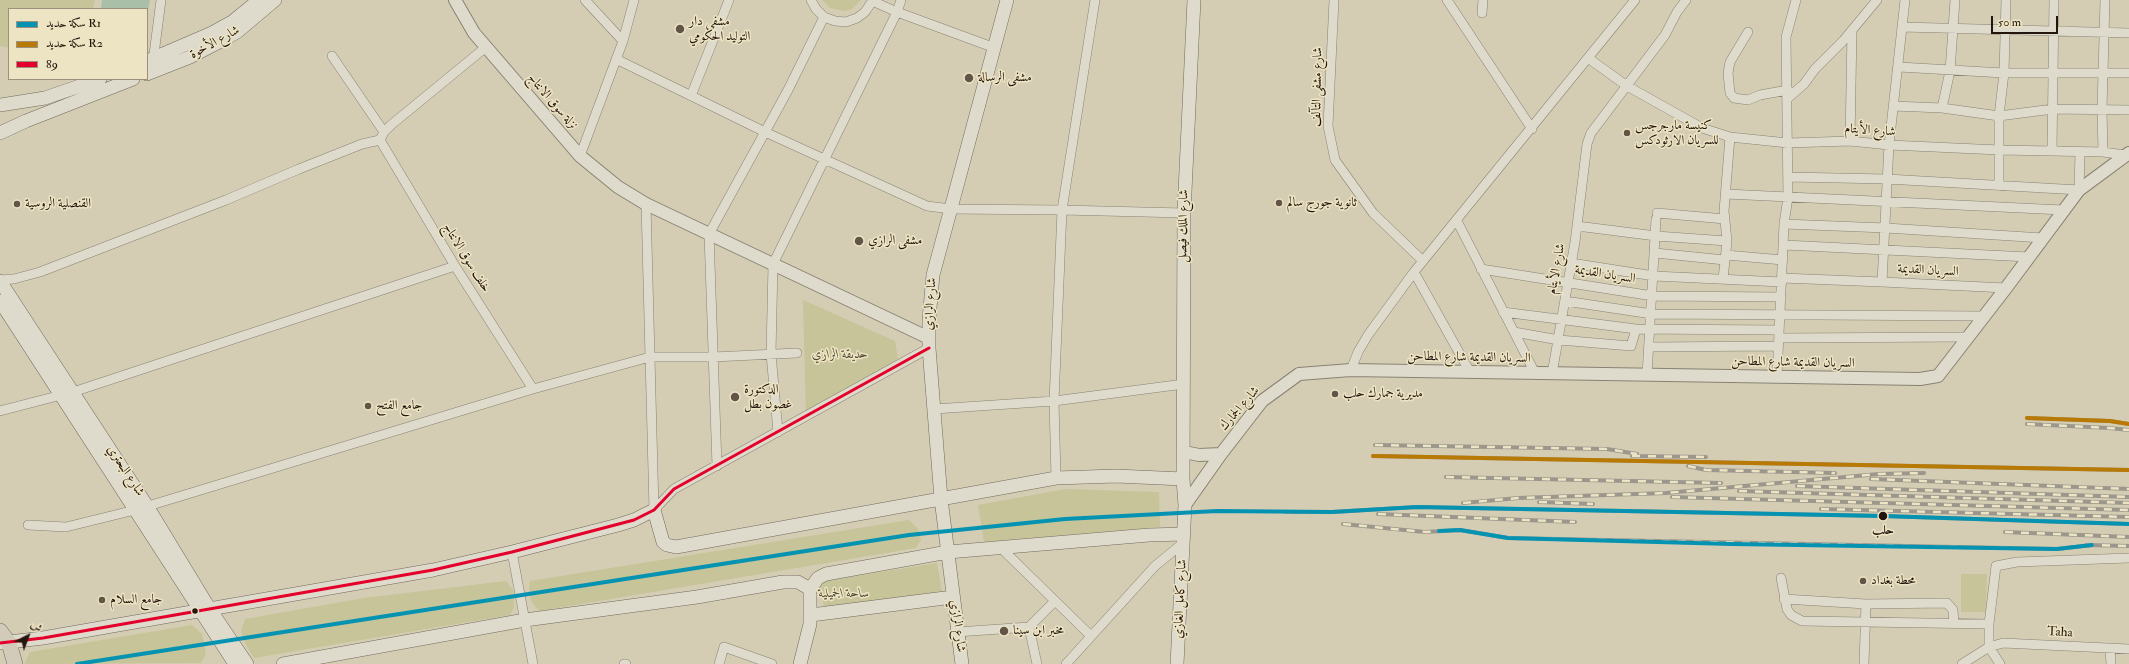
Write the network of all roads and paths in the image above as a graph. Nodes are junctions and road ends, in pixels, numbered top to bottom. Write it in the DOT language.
graph roads {
  1 [pos="162,0"];
  2 [pos="259,0"];
  3 [pos="275,0"];
  4 [pos="454,0"];
  5 [pos="585,0"];
  6 [pos="634,0"];
  7 [pos="729,0"];
  8 [pos="811,0"];
  9 [pos="872,0"];
  10 [pos="901,0"];
  11 [pos="1007,0"];
  12 [pos="1095,0"];
  13 [pos="1194,0"];
  14 [pos="1334,0"];
  15 [pos="1447,0"];
  16 [pos="1483,0"];
  17 [pos="1635,0"];
  18 [pos="1686,0"];
  19 [pos="1796,0"];
  20 [pos="1877,0"];
  21 [pos="1905,0"];
  22 [pos="1955,0"];
  23 [pos="2006,0"];
  24 [pos="2054,0"];
  25 [pos="2105,0"];
  26 [pos="897,12"];
  27 [pos="1482,13"];
  28 [pos="824,17"];
  29 [pos="1902,27"];
  30 [pos="1953,29"];
  31 [pos="1852,30"];
  32 [pos="2005,31"];
  33 [pos="1748,32"];
  34 [pos="2053,32"];
  35 [pos="2104,33"];
  36 [pos="2129,33"];
  37 [pos="623,41"];
  38 [pos="486,47"];
  39 [pos="995,48"];
  40 [pos="332,56"];
  41 [pos="1588,58"];
  42 [pos="616,59"];
  43 [pos="150,66"];
  44 [pos="1899,67"];
  45 [pos="1950,71"];
  46 [pos="2004,73"];
  47 [pos="2103,73"];
  48 [pos="2129,73"];
  49 [pos="2052,74"];
  50 [pos="97,80"];
  51 [pos="130,80"];
  52 [pos="1627,86"];
  53 [pos="1788,94"];
  54 [pos="691,96"];
  55 [pos="0,105"];
  56 [pos="1893,106"];
  57 [pos="1942,108"];
  58 [pos="2053,109"];
  59 [pos="2102,110"];
  60 [pos="2129,110"];
  61 [pos="1999,116"];
  62 [pos="1532,129"];
  63 [pos="765,132"];
  64 [pos="0,133"];
  65 [pos="382,136"];
  66 [pos="1730,137"];
  67 [pos="1850,141"];
  68 [pos="1788,143"];
  69 [pos="1889,145"];
  70 [pos="2000,150"];
  71 [pos="2052,151"];
  72 [pos="2080,152"];
  73 [pos="2103,152"];
  74 [pos="2127,154"];
  75 [pos="580,156"];
  76 [pos="824,159"];
  77 [pos="1789,177"];
  78 [pos="1887,179"];
  79 [pos="1999,186"];
  80 [pos="2078,190"];
  81 [pos="1726,194"];
  82 [pos="1788,196"];
  83 [pos="1887,201"];
  84 [pos="646,204"];
  85 [pos="950,209"];
  86 [pos="1062,210"];
  87 [pos="2063,210"];
  88 [pos="1184,213"];
  89 [pos="1725,219"];
  90 [pos="1457,221"];
  91 [pos="1784,224"];
  92 [pos="1577,226"];
  93 [pos="1886,228"];
  94 [pos="709,234"];
  95 [pos="1656,236"];
  96 [pos="2043,238"];
  97 [pos="1727,241"];
  98 [pos="1784,245"];
  99 [pos="1885,249"];
  100 [pos="1655,253"];
  101 [pos="2029,257"];
  102 [pos="1725,258"];
  103 [pos="1783,260"];
  104 [pos="1423,261"];
  105 [pos="1571,263"];
  106 [pos="773,264"];
  107 [pos="455,266"];
  108 [pos="1481,269"];
  109 [pos="1414,272"];
  110 [pos="1654,276"];
  111 [pos="1723,279"];
  112 [pos="0,280"];
  113 [pos="1782,280"];
  114 [pos="1568,282"];
  115 [pos="1882,282"];
  116 [pos="2006,288"];
  117 [pos="1653,296"];
  118 [pos="1781,297"];
  119 [pos="0,301"];
  120 [pos="1565,301"];
  121 [pos="1503,312"];
  122 [pos="1652,314"];
  123 [pos="1779,314"];
  124 [pos="1984,316"];
  125 [pos="1562,320"];
  126 [pos="1636,329"];
  127 [pos="1651,330"];
  128 [pos="1514,332"];
  129 [pos="1968,336"];
  130 [pos="1779,338"];
  131 [pos="1559,340"];
  132 [pos="929,343"];
  133 [pos="1650,347"];
  134 [pos="797,353"];
  135 [pos="772,354"];
  136 [pos="650,356"];
  137 [pos="713,357"];
  138 [pos="1351,370"];
  139 [pos="1470,372"];
  140 [pos="1535,373"];
  141 [pos="1552,374"];
  142 [pos="1647,375"];
  143 [pos="1777,377"];
  144 [pos="1184,384"];
  145 [pos="533,389"];
  146 [pos="67,394"];
  147 [pos="1054,401"];
  148 [pos="934,410"];
  149 [pos="0,411"];
  150 [pos="778,432"];
  151 [pos="1184,452"];
  152 [pos="1221,454"];
  153 [pos="718,466"];
  154 [pos="1056,478"];
  155 [pos="1183,479"];
  156 [pos="941,499"];
  157 [pos="1185,505"];
  158 [pos="147,506"];
  159 [pos="135,510"];
  160 [pos="654,510"];
  161 [pos="28,525"];
  162 [pos="1184,539"];
  163 [pos="1001,548"];
  164 [pos="512,552"];
  165 [pos="948,552"];
  166 [pos="2129,558"];
  167 [pos="1781,578"];
  168 [pos="810,589"];
  169 [pos="953,597"];
  170 [pos="1784,599"];
  171 [pos="1055,601"];
  172 [pos="1866,604"];
  173 [pos="204,609"];
  174 [pos="811,615"];
  175 [pos="525,620"];
  176 [pos="1865,621"];
  177 [pos="1954,624"];
  178 [pos="1989,624"];
  179 [pos="1029,627"];
  180 [pos="0,631"];
  181 [pos="957,632"];
  182 [pos="1091,636"];
  183 [pos="5,643"];
  184 [pos="1989,647"];
  185 [pos="2110,649"];
  186 [pos="2129,649"];
  187 [pos="15,664"];
  188 [pos="235,664"];
  189 [pos="246,664"];
  190 [pos="283,664"];
  191 [pos="533,664"];
  192 [pos="719,664"];
  193 [pos="772,664"];
  194 [pos="800,664"];
  195 [pos="962,664"];
  196 [pos="1037,664"];
  197 [pos="1066,664"];
  198 [pos="1178,664"];
  199 [pos="1864,664"];
  200 [pos="1962,664"];
  201 [pos="2000,664"];
  202 [pos="2111,664"];
  1 -- 43 [label="street"];
  2 -- 43 [label="main road, شارع الأخوة"];
  3 -- 43 [label="main road, شارع الأخوة"];
  4 -- 38 [label="street, نزلة سوق الانتاج"];
  5 -- 37 [label="street"];
  6 -- 37 [label="street"];
  7 -- 54 [label="street"];
  8 -- 28 [label="street"];
  9 -- 26 [label="street"];
  9 -- 28 [label="street"];
  10 -- 26 [label="street"];
  11 -- 39 [label="main road, شارع الرازي"];
  12 -- 86 [label="street"];
  13 -- 88 [label="main road, شارع الملك فيصل"];
  14 -- 104 [label="street, شارع مشفى التآلف"];
  15 -- 62 [label="street"];
  16 -- 27 [label="street"];
  17 -- 41 [label="street"];
  18 -- 52 [label="street, شارع الأيتام"];
  19 -- 53 [label="street"];
  20 -- 31 [label="street"];
  21 -- 29 [label="street, السريان القديمة"];
  22 -- 30 [label="street"];
  23 -- 32 [label="street"];
  24 -- 34 [label="street"];
  25 -- 35 [label="street"];
  26 -- 39 [label="street"];
  26 -- 76 [label="street"];
  28 -- 63 [label="street"];
  29 -- 30 [label="street"];
  29 -- 44 [label="street, السريان القديمة"];
  30 -- 32 [label="street"];
  30 -- 45 [label="street"];
  31 -- 53 [label="street"];
  31 -- 67 [label="street"];
  32 -- 34 [label="street"];
  32 -- 46 [label="street"];
  33 -- 53 [label="street"];
  34 -- 35 [label="street"];
  34 -- 49 [label="street"];
  35 -- 36 [label="street"];
  35 -- 47 [label="street"];
  37 -- 42 [label="street"];
  38 -- 65 [label="street"];
  38 -- 75 [label="street, نزلة سوق الانتاج"];
  39 -- 85 [label="main road, شارع الرازي"];
  40 -- 65 [label="street, خلف سوق الانتاج"];
  41 -- 52 [label="street, شارع الأيتام"];
  41 -- 62 [label="street"];
  42 -- 54 [label="street"];
  42 -- 75 [label="street"];
  44 -- 45 [label="street"];
  44 -- 56 [label="street, السريان القديمة"];
  45 -- 46 [label="street"];
  45 -- 57 [label="street"];
  46 -- 49 [label="street"];
  46 -- 61 [label="street"];
  47 -- 48 [label="street"];
  47 -- 49 [label="street"];
  47 -- 59 [label="street"];
  49 -- 58 [label="street"];
  50 -- 55 [label="main road"];
  51 -- 64 [label="main road"];
  52 -- 66 [label="street, شارع الأيتام"];
  52 -- 92 [label="street, شارع الأيتام"];
  53 -- 68 [label="street"];
  54 -- 63 [label="street"];
  56 -- 57 [label="street"];
  56 -- 69 [label="street, السريان القديمة"];
  57 -- 61 [label="street"];
  58 -- 59 [label="street"];
  58 -- 61 [label="street"];
  58 -- 71 [label="street"];
  59 -- 60 [label="street"];
  59 -- 73 [label="street"];
  61 -- 70 [label="street"];
  62 -- 90 [label="street"];
  63 -- 76 [label="street"];
  63 -- 94 [label="street"];
  65 -- 107 [label="street, خلف سوق الانتاج"];
  65 -- 112 [label="street"];
  66 -- 68 [label="street, شارع الأيتام"];
  66 -- 81 [label="street"];
  67 -- 68 [label="street, شارع الأيتام"];
  67 -- 69 [label="street, شارع الأيتام"];
  68 -- 77 [label="street"];
  69 -- 70 [label="street, شارع الأيتام"];
  69 -- 78 [label="street, السريان القديمة"];
  70 -- 71 [label="street, شارع الأيتام"];
  70 -- 79 [label="street"];
  71 -- 72 [label="street, شارع الأيتام"];
  72 -- 73 [label="street, شارع الأيتام"];
  72 -- 80 [label="street"];
  73 -- 74 [label="street, شارع الأيتام"];
  74 -- 80 [label="street, السريان القديمة شارع المطاحن"];
  75 -- 84 [label="street, نزلة سوق الانتاج"];
  76 -- 85 [label="street"];
  76 -- 106 [label="street"];
  77 -- 78 [label="street"];
  77 -- 82 [label="street"];
  78 -- 79 [label="street"];
  78 -- 83 [label="street, السريان القديمة"];
  79 -- 80 [label="street"];
  80 -- 87 [label="street, السريان القديمة شارع المطاحن"];
  81 -- 82 [label="street"];
  81 -- 89 [label="street"];
  82 -- 83 [label="street"];
  82 -- 91 [label="street"];
  83 -- 87 [label="street"];
  83 -- 93 [label="street, السريان القديمة"];
  84 -- 94 [label="street, نزلة سوق الانتاج"];
  84 -- 136 [label="street"];
  85 -- 86 [label="street"];
  85 -- 132 [label="main road, شارع الرازي"];
  86 -- 88 [label="street"];
  86 -- 147 [label="street"];
  87 -- 96 [label="street, السريان القديمة شارع المطاحن"];
  88 -- 144 [label="main road, شارع الملك فيصل"];
  89 -- 95 [label="street, السريان القديمة"];
  89 -- 97 [label="street"];
  90 -- 104 [label="street"];
  90 -- 108 [label="street"];
  91 -- 93 [label="street"];
  91 -- 98 [label="street"];
  92 -- 95 [label="street"];
  92 -- 105 [label="street, شارع الأيتام"];
  93 -- 96 [label="street"];
  93 -- 99 [label="street, السريان القديمة"];
  94 -- 106 [label="street, نزلة سوق الانتاج"];
  94 -- 137 [label="street"];
  95 -- 97 [label="street"];
  95 -- 100 [label="street, السريان القديمة"];
  96 -- 101 [label="street, السريان القديمة شارع المطاحن"];
  97 -- 102 [label="street"];
  98 -- 99 [label="street"];
  98 -- 103 [label="street"];
  99 -- 101 [label="street"];
  99 -- 115 [label="street, السريان القديمة"];
  100 -- 102 [label="street"];
  100 -- 110 [label="street, السريان القديمة"];
  101 -- 116 [label="street, السريان القديمة شارع المطاحن"];
  102 -- 103 [label="street"];
  102 -- 111 [label="street"];
  103 -- 113 [label="street"];
  104 -- 109 [label="street"];
  105 -- 110 [label="street, السريان القديمة"];
  105 -- 114 [label="street, شارع الأيتام"];
  106 -- 132 [label="street, نزلة سوق الانتاج"];
  106 -- 135 [label="street"];
  107 -- 145 [label="street, خلف سوق الانتاج"];
  107 -- 146 [label="street"];
  108 -- 114 [label="street, السريان القديمة"];
  108 -- 121 [label="street"];
  109 -- 138 [label="street"];
  109 -- 139 [label="street"];
  110 -- 111 [label="street, السريان القديمة"];
  110 -- 117 [label="street, السريان القديمة"];
  111 -- 113 [label="street, السريان القديمة"];
  112 -- 146 [label="main road, شارع البحتري"];
  113 -- 115 [label="street, السريان القديمة"];
  113 -- 118 [label="street"];
  114 -- 117 [label="street, السريان القديمة"];
  114 -- 120 [label="street, شارع الأيتام"];
  115 -- 116 [label="street, السريان القديمة"];
  116 -- 124 [label="street, السريان القديمة شارع المطاحن"];
  117 -- 118 [label="street, السريان القديمة"];
  117 -- 122 [label="street, السريان القديمة"];
  118 -- 123 [label="street"];
  119 -- 146 [label="main road"];
  120 -- 122 [label="street"];
  120 -- 125 [label="street, شارع الأيتام"];
  121 -- 125 [label="street"];
  121 -- 128 [label="street"];
  122 -- 123 [label="street"];
  122 -- 127 [label="street, السريان القديمة"];
  123 -- 124 [label="street"];
  123 -- 130 [label="street"];
  124 -- 129 [label="street, السريان القديمة شارع المطاحن"];
  125 -- 126 [label="street"];
  125 -- 131 [label="street, شارع الأيتام"];
  126 -- 127 [label="street"];
  126 -- 131 [label="street"];
  127 -- 130 [label="street"];
  127 -- 133 [label="street, السريان القديمة"];
  128 -- 131 [label="street"];
  128 -- 140 [label="street"];
  129 -- 130 [label="street"];
  129 -- 143 [label="street, السريان القديمة شارع المطاحن"];
  130 -- 133 [label="street"];
  130 -- 143 [label="street"];
  131 -- 141 [label="street, شارع الأيتام"];
  132 -- 148 [label="main road, شارع الرازي"];
  132 -- 150 [label="street"];
  133 -- 142 [label="street, السريان القديمة"];
  134 -- 135 [label="street"];
  135 -- 137 [label="street"];
  135 -- 150 [label="street"];
  136 -- 137 [label="street"];
  136 -- 145 [label="street"];
  136 -- 160 [label="street"];
  137 -- 153 [label="street"];
  138 -- 139 [label="street, السريان القديمة شارع المطاحن"];
  138 -- 152 [label="street, شارع الجمارك"];
  139 -- 140 [label="street, السريان القديمة شارع المطاحن"];
  140 -- 141 [label="street, السريان القديمة شارع المطاحن"];
  141 -- 142 [label="street, السريان القديمة شارع المطاحن"];
  142 -- 143 [label="street, السريان القديمة شارع المطاحن"];
  144 -- 147 [label="street"];
  144 -- 151 [label="main road, شارع الملك فيصل"];
  145 -- 158 [label="street"];
  146 -- 149 [label="street"];
  146 -- 158 [label="main road, شارع البحتري"];
  146 -- 159 [label="main road"];
  147 -- 148 [label="street"];
  147 -- 154 [label="street"];
  148 -- 156 [label="main road, شارع الرازي"];
  150 -- 153 [label="street"];
  151 -- 152 [label="street"];
  151 -- 155 [label="main road, شارع الملك فيصل"];
  152 -- 157 [label="street"];
  153 -- 160 [label="street"];
  154 -- 155 [label="main road"];
  154 -- 156 [label="main road"];
  155 -- 157 [label="main road, شارع الملك فيصل"];
  156 -- 160 [label="main road"];
  156 -- 165 [label="main road, شارع الرازي"];
  157 -- 162 [label="main road, شارع الملك فيصل"];
  158 -- 159 [label="street"];
  158 -- 173 [label="main road, شارع البحتري"];
  159 -- 161 [label="street"];
  159 -- 173 [label="main road"];
  160 -- 164 [label="main road"];
  162 -- 163 [label="main road"];
  162 -- 182 [label="street"];
  162 -- 198 [label="main road, شارع كامل الغازي"];
  163 -- 165 [label="main road"];
  163 -- 171 [label="street"];
  164 -- 173 [label="main road"];
  164 -- 175 [label="street"];
  165 -- 168 [label="main road"];
  165 -- 169 [label="main road, شارع الرازي"];
  166 -- 178 [label="street"];
  167 -- 170 [label="street"];
  168 -- 174 [label="main road"];
  168 -- 175 [label="main road"];
  169 -- 174 [label="main road"];
  169 -- 181 [label="main road, شارع الرازي"];
  170 -- 172 [label="street"];
  170 -- 176 [label="street"];
  171 -- 179 [label="street"];
  171 -- 182 [label="street"];
  172 -- 176 [label="street"];
  172 -- 177 [label="street"];
  173 -- 183 [label="main road"];
  173 -- 188 [label="main road"];
  173 -- 189 [label="main road, شارع البحتري"];
  174 -- 194 [label="main road"];
  175 -- 190 [label="main road"];
  175 -- 191 [label="street"];
  176 -- 177 [label="street"];
  176 -- 199 [label="street"];
  177 -- 178 [label="street"];
  178 -- 184 [label="street"];
  179 -- 181 [label="street"];
  179 -- 196 [label="street"];
  180 -- 183 [label="main road"];
  181 -- 195 [label="main road, شارع الرازي"];
  182 -- 197 [label="street"];
  183 -- 187 [label="main road"];
  184 -- 185 [label="street, Taha"];
  184 -- 200 [label="street"];
  184 -- 201 [label="street"];
  185 -- 186 [label="street, Taha"];
  185 -- 202 [label="street"];
  192 -- 193 [label="street"];
}
